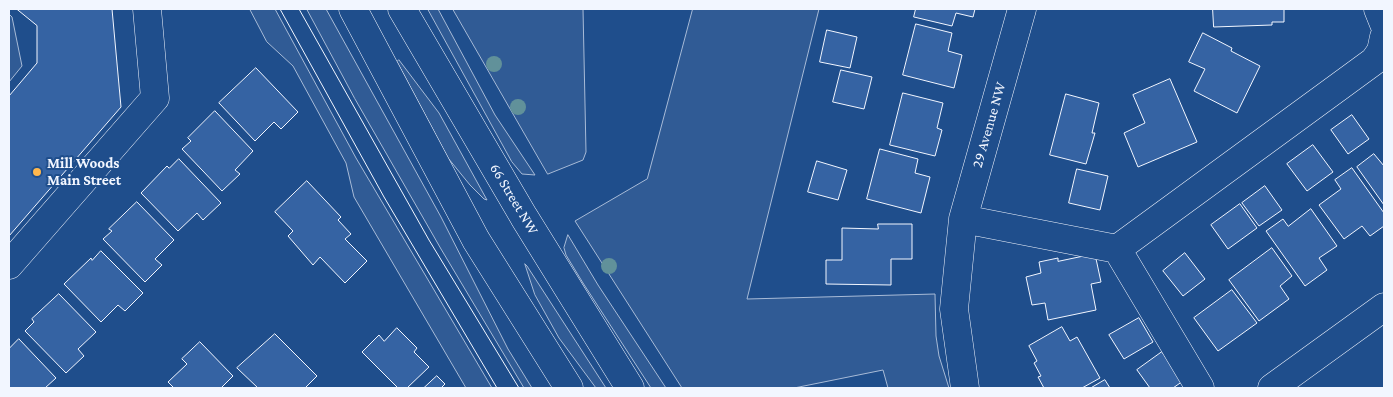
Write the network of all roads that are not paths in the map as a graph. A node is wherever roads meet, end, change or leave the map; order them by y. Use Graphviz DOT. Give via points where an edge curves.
graph roads {
  1 [pos="147,9"];
  2 [pos="353,9"];
  3 [pos="402,9"];
  4 [pos="1022,9"];
  5 [pos="1378,9"];
  6 [pos="1384,24"];
  7 [pos="1381,50"];
  8 [pos="961,231"];
  9 [pos="1117,248"];
  10 [pos="9,265"];
  11 [pos="1384,307"];
  12 [pos="569,388"];
  13 [pos="630,388"];
  14 [pos="965,388"];
  15 [pos="1200,388"];
  16 [pos="1272,388"];
  1 -- 10 [label="main road" via="155,98"];
  2 -- 12 [label="main road" via="476,240"];
  3 -- 13 [label="main road, 66 Street NW" via="524,217"];
  4 -- 8 [label="main road, 29 Avenue NW"];
  5 -- 6 [label="main road"];
  7 -- 9 [label="main road"];
  8 -- 9 [label="main road"];
  8 -- 14 [label="main road, 29 Avenue NW" via="954,309"];
  9 -- 15 [label="main road"];
  11 -- 16 [label="main road"];
}
